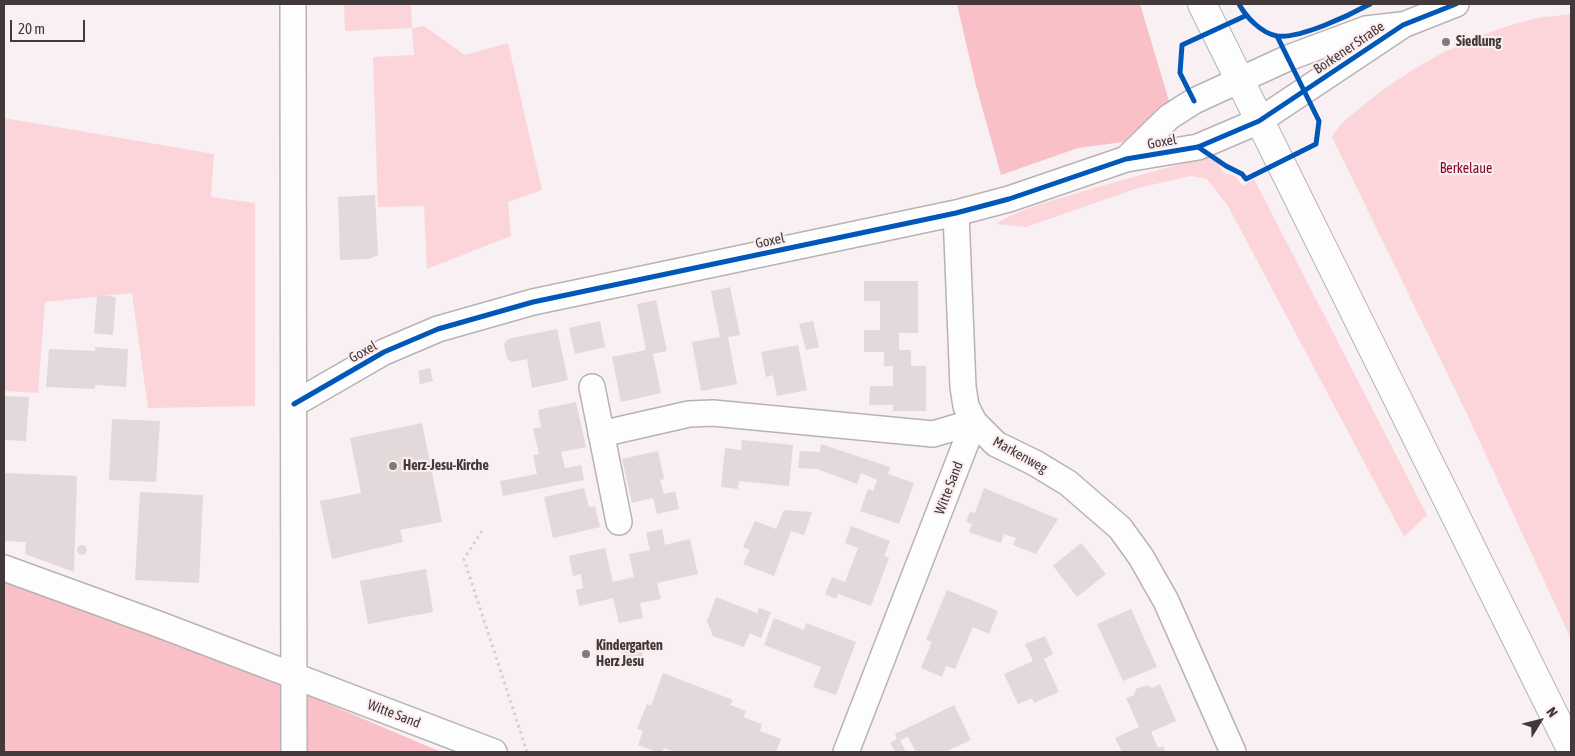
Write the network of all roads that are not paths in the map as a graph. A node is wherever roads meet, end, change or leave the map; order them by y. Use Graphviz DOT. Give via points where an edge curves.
graph roads {
  1 [pos="293,4"];
  2 [pos="1202,4"];
  3 [pos="1456,4"];
  4 [pos="1404,25"];
  5 [pos="1239,80"];
  6 [pos="1259,121"];
  7 [pos="1126,160"];
  8 [pos="956,212"];
  9 [pos="592,387"];
  10 [pos="294,404"];
  11 [pos="974,422"];
  12 [pos="601,434"];
  13 [pos="619,522"];
  14 [pos="4,568"];
  15 [pos="294,676"];
  16 [pos="1571,749"];
  17 [pos="294,752"];
  18 [pos="494,752"];
  19 [pos="846,752"];
  20 [pos="1233,752"];
  1 -- 10 [label="street"];
  2 -- 5 [label="main road"];
  3 -- 4 [label="street, Borkener Straße"];
  4 -- 5 [label="street, Borkener Straße" via="1366,29"];
  4 -- 6 [label="street, Borkener Straße"];
  5 -- 6 [label="main road"];
  5 -- 7 [label="street, Goxel" via="1194,101 1169,118"];
  6 -- 7 [label="street, Goxel" via="1198,147"];
  6 -- 16 [label="main road"];
  7 -- 8 [label="street, Goxel" via="1009,199"];
  8 -- 10 [label="street, Goxel" via="533,302 438,329 384,352"];
  8 -- 11 [label="street" via="963,387 966,406"];
  9 -- 12 [label="street"];
  10 -- 15 [label="street"];
  11 -- 12 [label="street" via="933,434 713,413 689,414"];
  11 -- 19 [label="street, Witte Sand"];
  11 -- 20 [label="street, Markenweg" via="996,444 1068,483 1120,528 1166,601"];
  12 -- 13 [label="street"];
  14 -- 15 [label="street"];
  15 -- 17 [label="street"];
  15 -- 18 [label="street, Witte Sand"];
}
